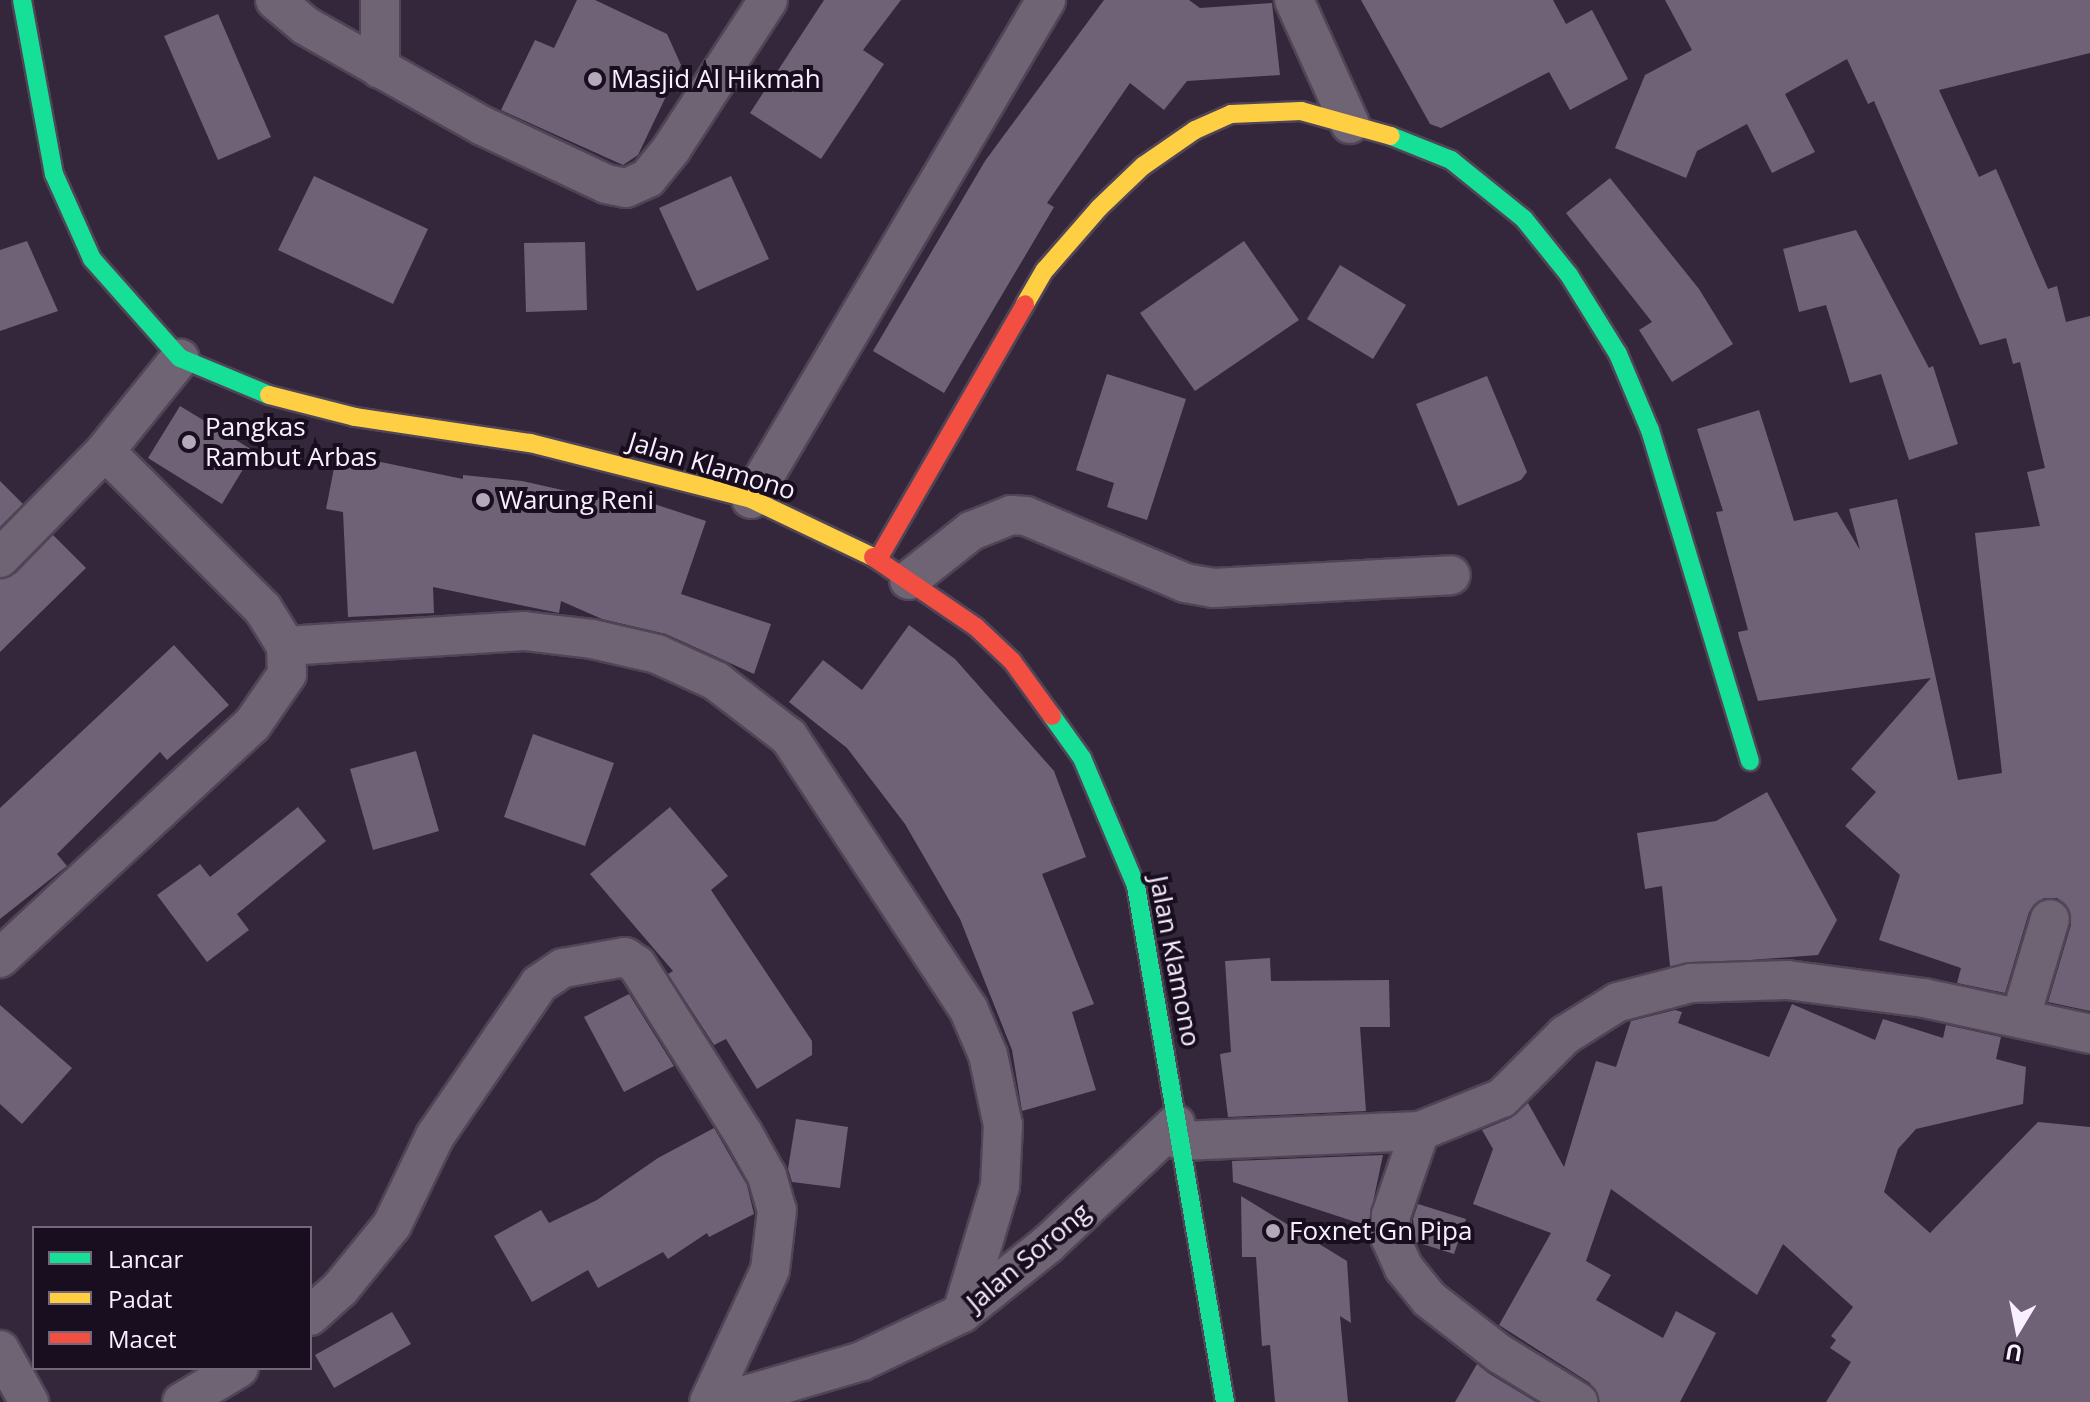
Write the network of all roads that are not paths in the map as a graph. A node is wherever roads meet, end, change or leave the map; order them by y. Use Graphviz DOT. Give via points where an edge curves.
graph roads {
  1 [pos="22,0"];
  2 [pos="275,0"];
  3 [pos="380,0"];
  4 [pos="768,0"];
  5 [pos="1046,0"];
  6 [pos="1294,0"];
  7 [pos="380,69"];
  8 [pos="1350,124"];
  9 [pos="180,358"];
  10 [pos="105,451"];
  11 [pos="751,499"];
  12 [pos="0,558"];
  13 [pos="878,559"];
  14 [pos="1451,575"];
  15 [pos="909,580"];
  16 [pos="286,646"];
  17 [pos="1750,761"];
  18 [pos="2050,919"];
  19 [pos="0,958"];
  20 [pos="2021,1016"];
  21 [pos="2090,1034"];
  22 [pos="1420,1131"];
  23 [pos="1179,1132"];
  24 [pos="962,1313"];
  25 [pos="312,1314"];
  26 [pos="0,1350"];
  27 [pos="236,1370"];
  28 [pos="766,1397"];
  29 [pos="29,1402"];
  30 [pos="182,1402"];
  31 [pos="709,1402"];
  32 [pos="722,1402"];
  33 [pos="1225,1402"];
  34 [pos="1578,1402"];
  1 -- 9 [label="main road, Jalan Klamono" via="54,174 71,214 92,259 151,332"];
  2 -- 7 [label="street" via="306,26"];
  3 -- 7 [label="street"];
  4 -- 7 [label="street" via="672,148 648,178 626,188 606,184 483,126"];
  5 -- 11 [label="street"];
  6 -- 8 [label="street"];
  8 -- 13 [label="main road" via="1301,111 1231,114 1195,130 1143,166 1045,270"];
  8 -- 17 [label="main road" via="1402,139 1482,181 1524,219 1569,275 1618,354 1650,430"];
  9 -- 10 [label="street"];
  9 -- 11 [label="main road, Jalan Klamono" via="255,392 355,417 530,443"];
  10 -- 12 [label="street"];
  10 -- 16 [label="street" via="263,609"];
  11 -- 13 [label="main road, Jalan Klamono"];
  13 -- 15 [label="main road, Jalan Klamono"];
  14 -- 15 [label="street" via="1214,588 1185,583 1026,516 1011,515 971,531"];
  15 -- 23 [label="main road, Jalan Klamono" via="976,627 1012,661 1082,758 1136,886 1167,1040"];
  16 -- 19 [label="street" via="287,674 252,725"];
  16 -- 24 [label="street" via="524,631 592,639 657,654 716,681 789,737 968,1008 988,1055 1003,1125 1000,1186"];
  18 -- 20 [label="street"];
  20 -- 21 [label="street"];
  20 -- 22 [label="street" via="1787,980 1648,991 1565,1035 1502,1098"];
  22 -- 23 [label="street"];
  22 -- 34 [label="street" via="1391,1215 1390,1237 1404,1268 1429,1299 1500,1354"];
  23 -- 24 [label="street, Jalan Sorong"];
  23 -- 33 [label="main road, Jalan Klamono"];
  24 -- 28 [label="street, Jalan Sorong" via="862,1361"];
  25 -- 31 [label="street" via="340,1289 392,1225 435,1136 539,984 563,968 625,957 637,965 743,1133 767,1176 777,1210 770,1270"];
  26 -- 29 [label="street"];
  27 -- 30 [label="street"];
  28 -- 32 [label="street, Jalan Sorong"];
}
